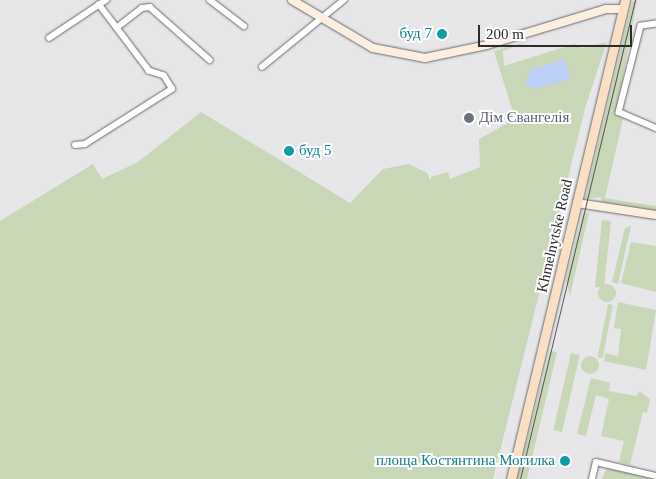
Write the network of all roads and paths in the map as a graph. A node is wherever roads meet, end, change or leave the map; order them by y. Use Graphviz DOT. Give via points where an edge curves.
graph roads {
  1 [pos="106,0"];
  2 [pos="210,0"];
  3 [pos="292,0"];
  4 [pos="344,0"];
  5 [pos="624,4"];
  6 [pos="99,5"];
  7 [pos="320,19"];
  8 [pos="656,24"];
  9 [pos="119,26"];
  10 [pos="244,26"];
  11 [pos="49,38"];
  12 [pos="210,60"];
  13 [pos="262,68"];
  14 [pos="656,128"];
  15 [pos="75,145"];
  16 [pos="577,203"];
  17 [pos="656,215"];
  18 [pos="656,476"];
  19 [pos="511,479"];
  20 [pos="592,479"];
  1 -- 6 [label="street"];
  2 -- 10 [label="street"];
  3 -- 7 [label="main road"];
  4 -- 7 [label="street"];
  5 -- 7 [label="main road" via="434,58 380,50"];
  5 -- 16 [label="main road, Khmelnytske Road"];
  6 -- 9 [label="street"];
  6 -- 11 [label="street"];
  7 -- 13 [label="street"];
  8 -- 14 [label="street" via="641,26 619,112"];
  9 -- 12 [label="street" via="142,8 150,7"];
  9 -- 15 [label="street" via="144,65 164,76 172,91 86,144"];
  16 -- 17 [label="main road"];
  16 -- 19 [label="main road, Khmelnytske Road"];
  18 -- 20 [label="street" via="596,462"];
}
